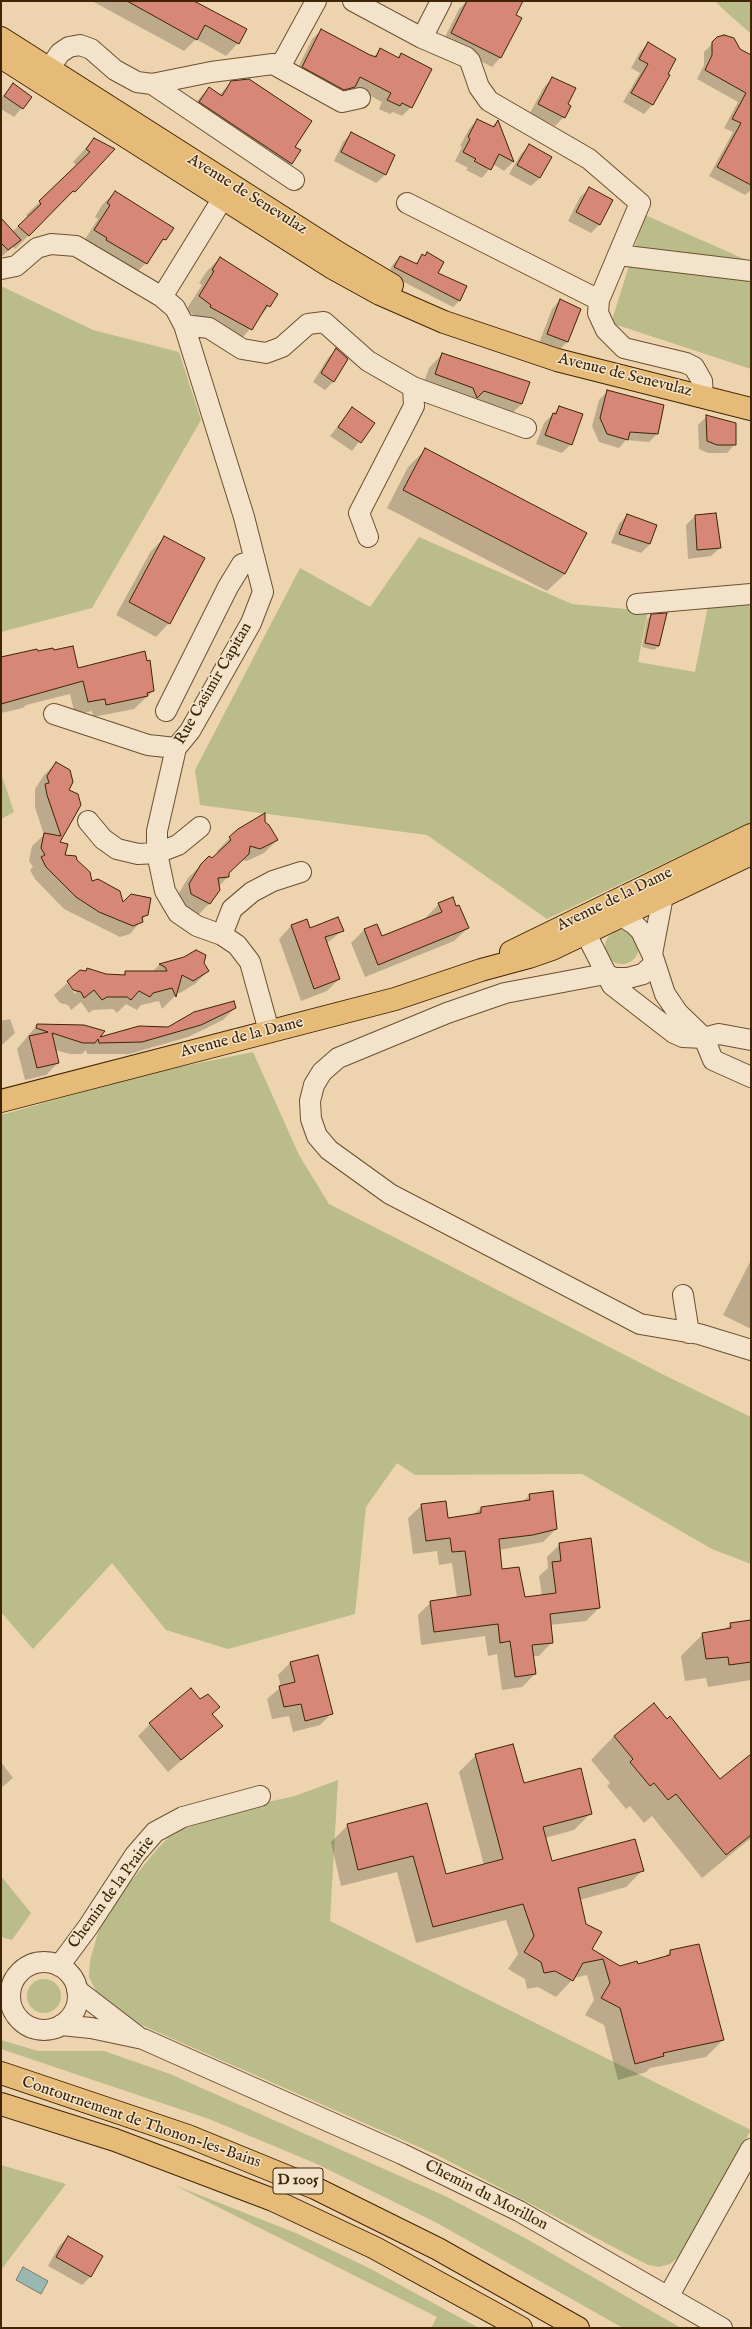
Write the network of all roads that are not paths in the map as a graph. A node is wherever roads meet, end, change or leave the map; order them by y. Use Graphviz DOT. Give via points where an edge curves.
graph roads {
  1 [pos="316,1"];
  2 [pos="354,1"];
  3 [pos="441,1"];
  4 [pos="1,38"];
  5 [pos="422,38"];
  6 [pos="1,57"];
  7 [pos="280,67"];
  8 [pos="44,75"];
  9 [pos="152,84"];
  10 [pos="360,98"];
  11 [pos="294,180"];
  12 [pos="227,192"];
  13 [pos="408,203"];
  14 [pos="618,256"];
  15 [pos="1,269"];
  16 [pos="751,271"];
  17 [pos="162,297"];
  18 [pos="599,300"];
  19 [pos="184,326"];
  20 [pos="413,387"];
  21 [pos="703,396"];
  22 [pos="751,409"];
  23 [pos="526,428"];
  24 [pos="368,537"];
  25 [pos="255,560"];
  26 [pos="751,594"];
  27 [pos="637,604"];
  28 [pos="190,661"];
  29 [pos="220,677"];
  30 [pos="166,711"];
  31 [pos="54,714"];
  32 [pos="176,748"];
  33 [pos="88,821"];
  34 [pos="200,827"];
  35 [pos="751,835"];
  36 [pos="157,853"];
  37 [pos="751,854"];
  38 [pos="301,872"];
  39 [pos="662,896"];
  40 [pos="613,911"];
  41 [pos="581,926"];
  42 [pos="222,935"];
  43 [pos="653,959"];
  44 [pos="605,974"];
  45 [pos="269,1031"];
  46 [pos="704,1038"];
  47 [pos="751,1040"];
  48 [pos="751,1077"];
  49 [pos="1,1101"];
  50 [pos="683,1295"];
  51 [pos="689,1333"];
  52 [pos="751,1350"];
  53 [pos="260,1796"];
  54 [pos="59,1966"];
  55 [pos="8,1982"];
  56 [pos="77,1990"];
  57 [pos="9,2014"];
  58 [pos="61,2025"];
  59 [pos="143,2040"];
  60 [pos="1,2073"];
  61 [pos="1,2104"];
  62 [pos="751,2149"];
  63 [pos="668,2297"];
  64 [pos="521,2328"];
  65 [pos="578,2328"];
  66 [pos="722,2328"];
  1 -- 7 [label="street"];
  2 -- 5 [label="street"];
  3 -- 5 [label="street"];
  4 -- 8 [label="main road, Avenue de Senevulaz"];
  5 -- 14 [label="street" via="466,57 484,95 501,109 589,159 640,203"];
  6 -- 8 [label="main road, Avenue de Senevulaz"];
  7 -- 9 [label="street" via="273,64 212,72"];
  7 -- 10 [label="street" via="342,102"];
  8 -- 9 [label="street" via="62,51 80,45 94,51 115,70 137,82"];
  8 -- 12 [label="main road, Avenue de Senevulaz"];
  9 -- 11 [label="street"];
  12 -- 17 [label="street"];
  12 -- 21 [label="main road, Avenue de Senevulaz" via="409,295 500,339 557,360"];
  13 -- 18 [label="street"];
  14 -- 16 [label="street"];
  14 -- 18 [label="street"];
  15 -- 17 [label="street, Rue Casimir Capitan" via="16,266 37,248 51,244 76,246"];
  17 -- 19 [label="street, Rue Casimir Capitan" via="175,308"];
  18 -- 21 [label="street" via="601,319 614,340 631,350 691,365 700,376"];
  19 -- 20 [label="street" via="209,328 242,349 266,353 282,347 308,324 324,322 368,361"];
  19 -- 25 [label="street, Rue Casimir Capitan"];
  20 -- 23 [label="street"];
  20 -- 24 [label="street" via="414,406 359,513"];
  21 -- 22 [label="main road, Avenue de Senevulaz"];
  25 -- 28 [label="street" via="242,564"];
  25 -- 29 [label="street, Rue Casimir Capitan" via="263,592 251,623"];
  26 -- 27 [label="street"];
  28 -- 29 [label="street"];
  28 -- 30 [label="street"];
  29 -- 32 [label="street, Rue Casimir Capitan" via="190,731"];
  31 -- 32 [label="street" via="148,745"];
  32 -- 36 [label="street, Rue Casimir Capitan" via="157,831"];
  33 -- 36 [label="street" via="103,839 117,849 138,854"];
  34 -- 36 [label="street" via="178,845"];
  35 -- 40 [label="main road, Avenue de la Dame"];
  36 -- 42 [label="street, Rue Casimir Capitan" via="165,891 178,913 197,926"];
  37 -- 39 [label="main road, Avenue de la Dame"];
  38 -- 42 [label="street" via="273,881 252,892 232,909"];
  39 -- 40 [label="main road, Avenue de la Dame"];
  39 -- 43 [label="street"];
  40 -- 41 [label="main road, Avenue de la Dame"];
  40 -- 43 [label="street" via="641,931"];
  41 -- 44 [label="street"];
  41 -- 45 [label="main road, Avenue de la Dame" via="524,944 481,970 395,999"];
  42 -- 45 [label="street, Rue Casimir Capitan" via="237,945 250,962"];
  43 -- 44 [label="street" via="643,974 628,978 615,978"];
  43 -- 46 [label="street" via="662,987 673,1007"];
  44 -- 46 [label="street" via="616,989 674,1033 683,1037"];
  44 -- 51 [label="street" via="505,993 447,1013 338,1058 322,1072 314,1085 310,1101 311,1119 317,1136 329,1150 390,1194 640,1324"];
  45 -- 49 [label="main road, Avenue de la Dame"];
  46 -- 47 [label="street" via="719,1034"];
  46 -- 48 [label="street" via="713,1060"];
  50 -- 51 [label="street"];
  51 -- 52 [label="street"];
  53 -- 54 [label="street, Chemin de la Prairie" via="183,1817 156,1832 136,1855"];
  54 -- 55 [label="street" via="44,1962 34,1964"];
  54 -- 56 [label="street" via="71,1976"];
  55 -- 57 [label="street"];
  56 -- 58 [label="street" via="74,2010"];
  56 -- 59 [label="street, Chemin du Morillon"];
  57 -- 58 [label="street" via="37,2029 52,2029"];
  58 -- 59 [label="street, Chemin du Morillon" via="90,2028"];
  59 -- 63 [label="street, Chemin du Morillon" via="457,2179 519,2211"];
  60 -- 65 [label="main road, Contournement de Thonon-les-Bains / D 1005" via="188,2136 315,2188 438,2248"];
  61 -- 64 [label="main road, Contournement de Thonon-les-Bains / D 1005" via="115,2140 273,2200 375,2248"];
  62 -- 63 [label="street"];
  63 -- 66 [label="street, Chemin du Morillon"];
}
